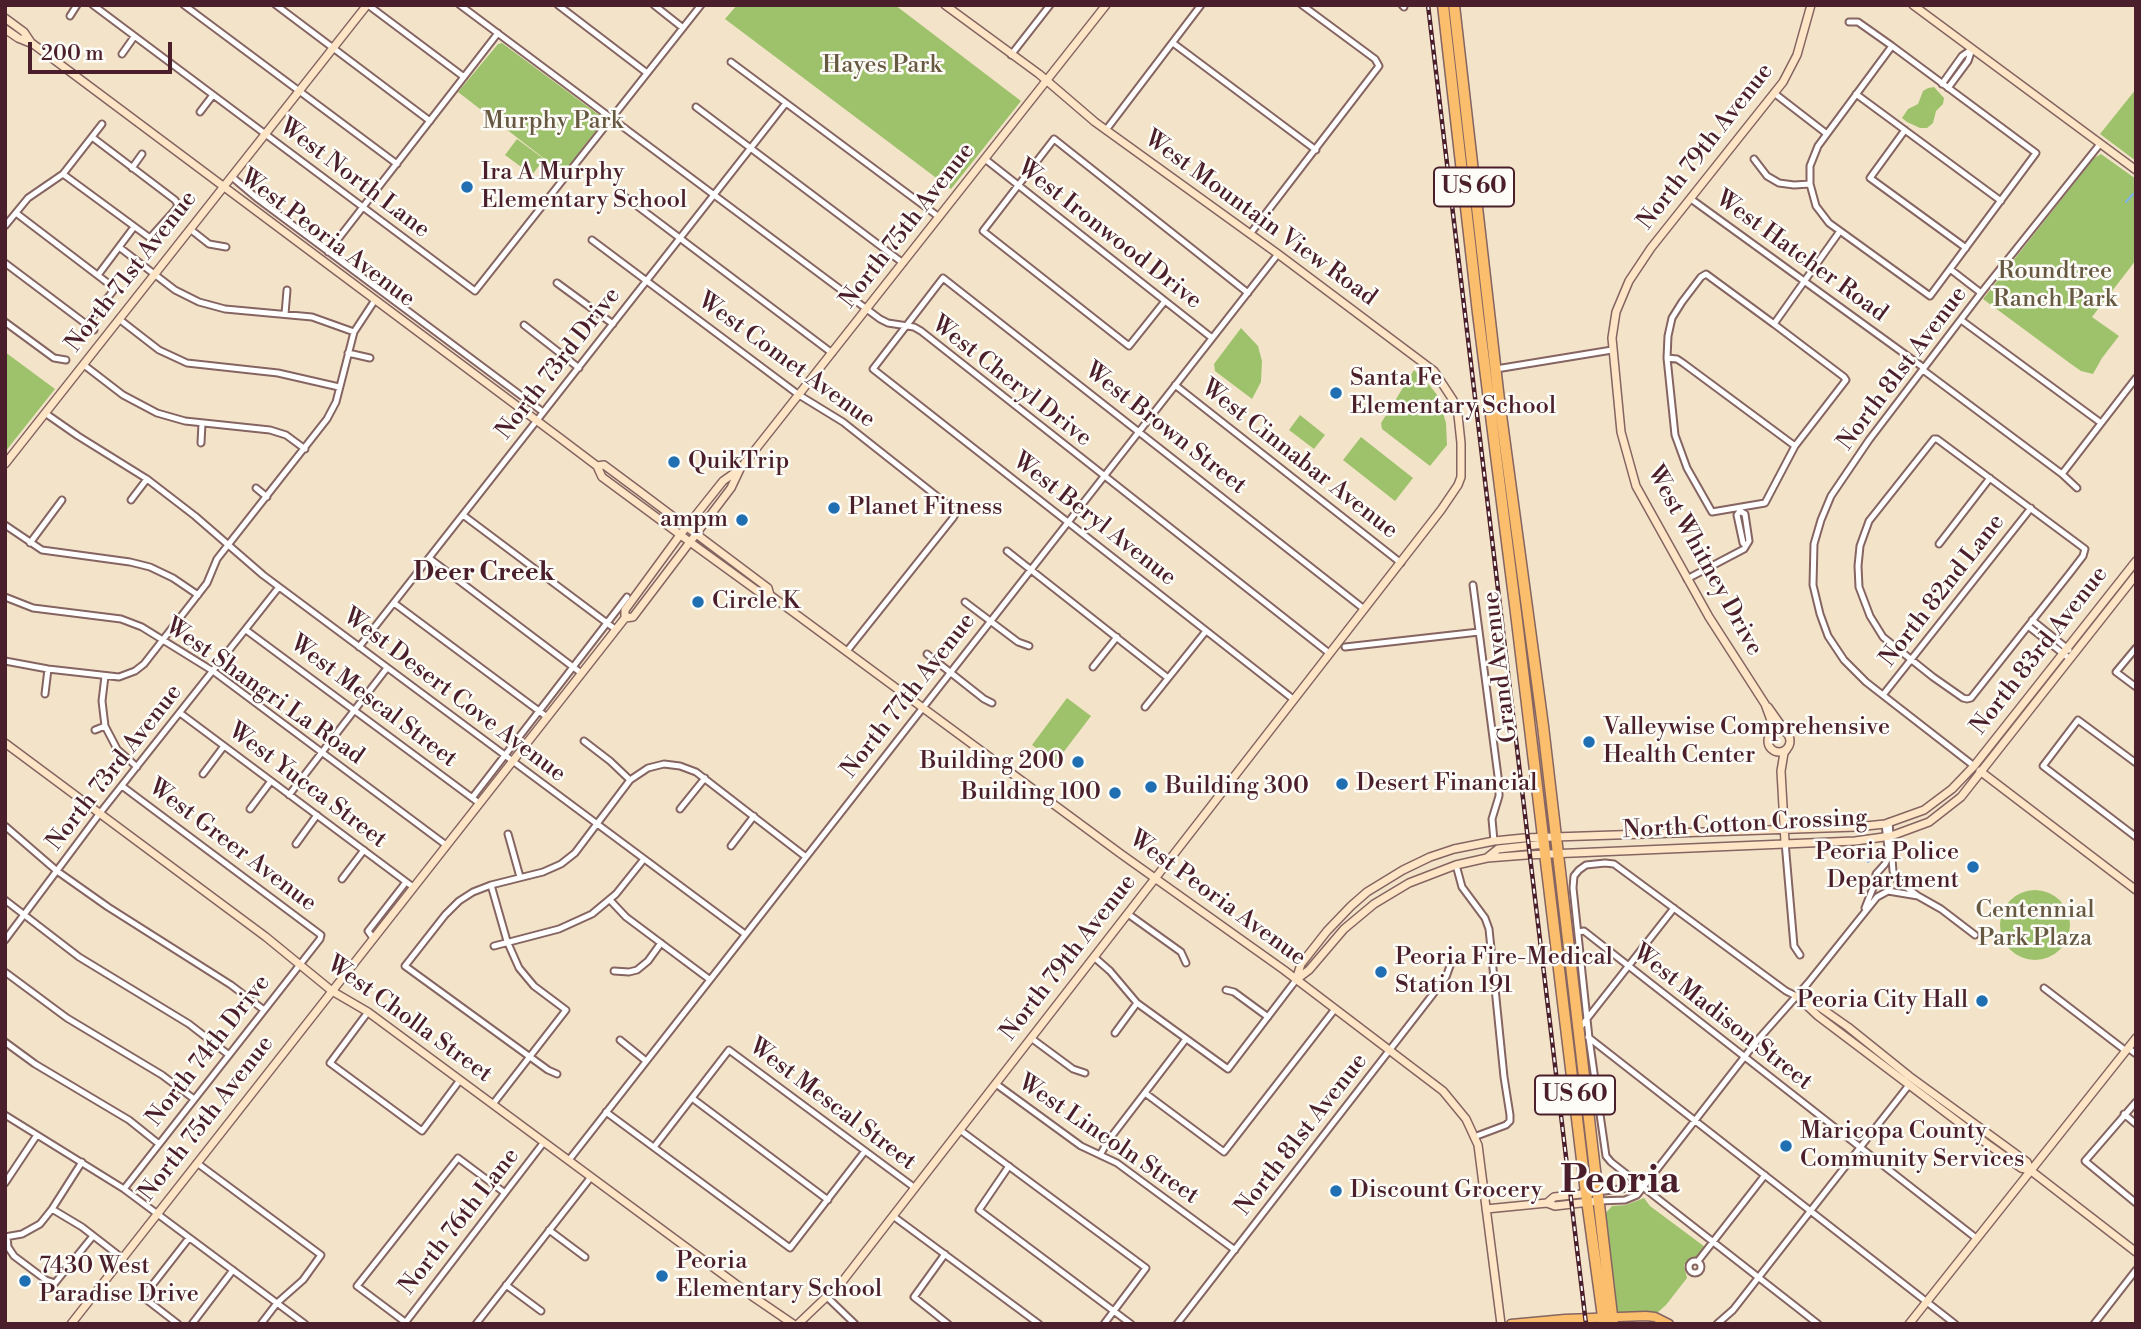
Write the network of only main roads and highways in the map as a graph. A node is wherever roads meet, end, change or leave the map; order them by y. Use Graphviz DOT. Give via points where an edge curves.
graph roads {
  1 [pos="368,5"];
  2 [pos="945,5"];
  3 [pos="1106,5"];
  4 [pos="1443,5"];
  5 [pos="1454,5"];
  6 [pos="1811,5"];
  7 [pos="1913,5"];
  8 [pos="5,18"];
  9 [pos="5,29"];
  10 [pos="33,44"];
  11 [pos="1453,46"];
  12 [pos="1047,80"];
  13 [pos="2136,170"];
  14 [pos="224,187"];
  15 [pos="1618,306"];
  16 [pos="5,464"];
  17 [pos="597,466"];
  18 [pos="740,469"];
  19 [pos="623,479"];
  20 [pos="617,488"];
  21 [pos="1441,510"];
  22 [pos="687,527"];
  23 [pos="696,533"];
  24 [pos="680,536"];
  25 [pos="690,542"];
  26 [pos="2136,561"];
  27 [pos="2136,575"];
  28 [pos="637,594"];
  29 [pos="770,595"];
  30 [pos="634,615"];
  31 [pos="625,618"];
  32 [pos="1765,704"];
  33 [pos="1785,731"];
  34 [pos="1770,734"];
  35 [pos="5,743"];
  36 [pos="1787,749"];
  37 [pos="1773,750"];
  38 [pos="1974,766"];
  39 [pos="1780,771"];
  40 [pos="1982,772"];
  41 [pos="1931,805"];
  42 [pos="1945,811"];
  43 [pos="1785,829"];
  44 [pos="1556,837"];
  45 [pos="1785,842"];
  46 [pos="1544,846"];
  47 [pos="1558,854"];
  48 [pos="1403,870"];
  49 [pos="1156,879"];
  50 [pos="1409,883"];
  51 [pos="2136,890"];
  52 [pos="1296,980"];
  53 [pos="332,991"];
  54 [pos="1848,1027"];
  55 [pos="1572,1030"];
  56 [pos="1843,1035"];
  57 [pos="2136,1038"];
  58 [pos="1866,1047"];
  59 [pos="1954,1113"];
  60 [pos="2030,1170"];
  61 [pos="1592,1197"];
  62 [pos="1486,1209"];
  63 [pos="2136,1252"];
  64 [pos="1608,1321"];
  65 [pos="71,1324"];
  66 [pos="793,1324"];
  67 [pos="798,1324"];
  68 [pos="1501,1324"];
  69 [pos="1511,1324"];
  70 [pos="1669,1324"];
  71 [pos="1909,1324"];
  1 -- 14 [label="main road, North 71st Avenue"];
  2 -- 12 [label="main road, West Mountain View Road"];
  3 -- 12 [label="main road, North 75th Avenue"];
  4 -- 11 [label="highway, Grand Avenue / US 60"];
  5 -- 11 [label="highway, Grand Avenue / US 60"];
  6 -- 15 [label="main road, North 79th Avenue" via="1788,73 1634,271"];
  7 -- 13 [label="main road"];
  8 -- 10 [label="main road, West Peoria Avenue"];
  9 -- 10 [label="main road, West Peoria Avenue"];
  10 -- 14 [label="main road, West Peoria Avenue"];
  11 -- 44 [label="highway, Grand Avenue / US 60"];
  11 -- 46 [label="highway, Grand Avenue / US 60" via="1478,313"];
  12 -- 18 [label="main road, North 75th Avenue"];
  12 -- 21 [label="main road, West Mountain View Road" via="1106,130 1434,371 1458,415 1462,467 1458,485"];
  14 -- 16 [label="main road, North 71st Avenue"];
  14 -- 17 [label="main road, West Peoria Avenue"];
  15 -- 32 [label="main road, West Whitney Drive" via="1612,350 1629,466 1687,579"];
  17 -- 19 [label="main road, West Peoria Avenue" via="604,465"];
  17 -- 20 [label="main road, West Peoria Avenue" via="602,477"];
  18 -- 22 [label="main road, North 75th Avenue" via="723,481"];
  18 -- 23 [label="main road, North 75th Avenue"];
  19 -- 20 [label="main road"];
  19 -- 22 [label="main road, West Peoria Avenue"];
  20 -- 24 [label="main road, West Peoria Avenue"];
  21 -- 49 [label="main road, North 79th Avenue"];
  22 -- 23 [label="main road, West Peoria Avenue"];
  22 -- 24 [label="main road, North 75th Avenue"];
  23 -- 25 [label="main road, North 75th Avenue"];
  23 -- 29 [label="main road, West Peoria Avenue" via="768,587"];
  24 -- 25 [label="main road, West Peoria Avenue"];
  24 -- 28 [label="main road, North 75th Avenue"];
  25 -- 29 [label="main road, West Peoria Avenue" via="763,595"];
  25 -- 30 [label="main road, North 75th Avenue"];
  26 -- 38 [label="main road, North 83rd Avenue"];
  27 -- 40 [label="main road, North 83rd Avenue"];
  28 -- 30 [label="main road" via="640,598"];
  28 -- 31 [label="main road, North 75th Avenue" via="625,610"];
  29 -- 49 [label="main road, West Peoria Avenue"];
  30 -- 31 [label="main road, North 75th Avenue"];
  31 -- 53 [label="main road, North 75th Avenue" via="475,801"];
  32 -- 33 [label="main road, West Whitney Drive"];
  32 -- 34 [label="main road, West Whitney Drive" via="1772,723"];
  33 -- 34 [label="main road"];
  33 -- 36 [label="main road, West Whitney Drive" via="1790,739"];
  34 -- 37 [label="main road, West Whitney Drive" via="1768,743"];
  35 -- 53 [label="main road, West Cholla Street"];
  36 -- 37 [label="main road"];
  36 -- 39 [label="main road, West Whitney Drive"];
  37 -- 39 [label="main road, West Whitney Drive"];
  38 -- 40 [label="main road"];
  38 -- 41 [label="main road, North Cotton Crossing"];
  39 -- 43 [label="main road, West Whitney Drive"];
  40 -- 42 [label="main road, North Cotton Crossing"];
  40 -- 51 [label="main road"];
  41 -- 42 [label="main road"];
  41 -- 43 [label="main road, North Cotton Crossing" via="1887,823"];
  42 -- 45 [label="main road, North Cotton Crossing" via="1889,836"];
  43 -- 44 [label="main road, North Cotton Crossing"];
  43 -- 45 [label="main road, West Whitney Drive"];
  44 -- 46 [label="main road, North Cotton Crossing"];
  44 -- 47 [label="highway, Grand Avenue / US 60"];
  45 -- 47 [label="main road, North Cotton Crossing"];
  46 -- 47 [label="main road, North Cotton Crossing"];
  46 -- 48 [label="main road, North Cotton Crossing" via="1494,841 1445,851"];
  46 -- 50 [label="main road, North Cotton Crossing" via="1457,865"];
  46 -- 55 [label="highway, Grand Avenue / US 60"];
  47 -- 55 [label="highway, Grand Avenue / US 60"];
  48 -- 50 [label="main road"];
  48 -- 52 [label="main road, North Cotton Crossing" via="1343,913 1301,964"];
  49 -- 52 [label="main road, West Peoria Avenue"];
  49 -- 67 [label="main road, North 79th Avenue" via="846,1276"];
  50 -- 52 [label="main road, North Cotton Crossing" via="1366,910"];
  52 -- 62 [label="main road, West Peoria Avenue" via="1448,1096 1478,1145"];
  53 -- 65 [label="main road, North 75th Avenue"];
  53 -- 66 [label="main road, West Cholla Street" via="368,1012"];
  54 -- 56 [label="main road"];
  54 -- 56 [label="main road" via="1796,996"];
  54 -- 58 [label="main road"];
  55 -- 61 [label="highway, Grand Avenue / US 60"];
  56 -- 58 [label="main road"];
  57 -- 60 [label="main road"];
  58 -- 59 [label="main road"];
  58 -- 59 [label="main road" via="1909,1085"];
  59 -- 60 [label="main road" via="2021,1168"];
  60 -- 63 [label="main road"];
  60 -- 71 [label="main road"];
  61 -- 62 [label="main road" via="1554,1197 1547,1203"];
  61 -- 64 [label="highway, Grand Avenue / US 60"];
  62 -- 68 [label="main road, West Peoria Avenue"];
  64 -- 69 [label="main road"];
  64 -- 70 [label="main road" via="1650,1316"];
}
